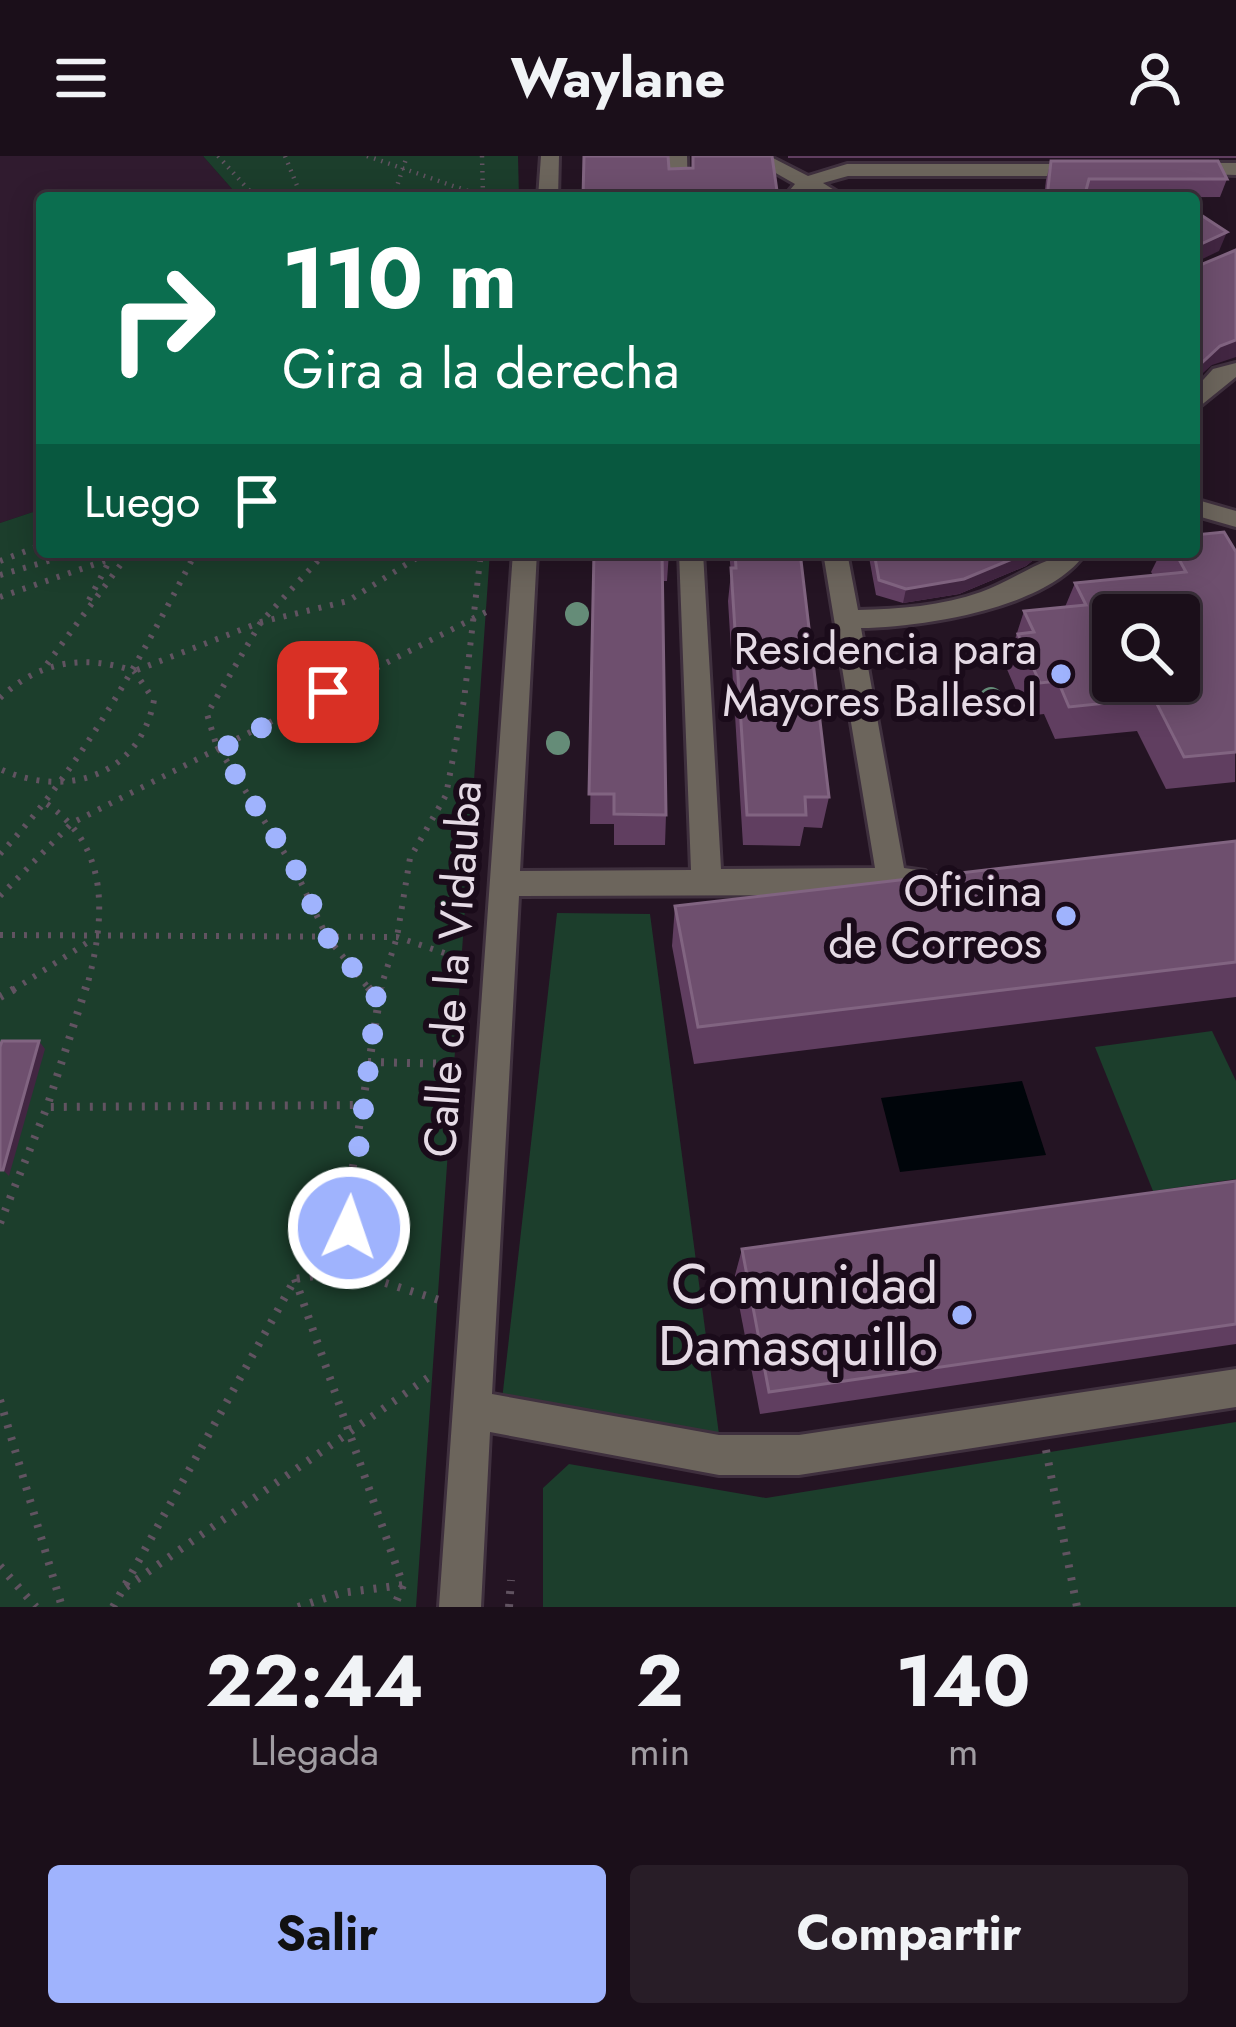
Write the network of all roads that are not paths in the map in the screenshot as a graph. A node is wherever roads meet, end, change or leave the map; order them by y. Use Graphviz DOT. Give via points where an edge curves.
graph roads {
  1 [pos="550,156"];
  2 [pos="678,156"];
  3 [pos="755,156"];
  4 [pos="867,163"];
  5 [pos="970,163"];
  6 [pos="1165,169"];
  7 [pos="1236,169"];
  8 [pos="1024,170"];
  9 [pos="1118,170"];
  10 [pos="799,190"];
  11 [pos="548,192"];
  12 [pos="678,192"];
  13 [pos="1026,192"];
  14 [pos="1236,370"];
  15 [pos="1200,397"];
  16 [pos="1200,509"];
  17 [pos="1236,519"];
  18 [pos="525,558"];
  19 [pos="692,558"];
  20 [pos="836,558"];
  21 [pos="1069,558"];
  22 [pos="843,620"];
  23 [pos="946,877"];
  24 [pos="892,883"];
  25 [pos="507,884"];
  26 [pos="706,884"];
  27 [pos="1236,1388"];
  28 [pos="474,1409"];
  29 [pos="460,1607"];
  1 -- 11 [label="street"];
  2 -- 12 [label="street"];
  3 -- 10 [label="street"];
  4 -- 5 [label="street"];
  4 -- 10 [label="street"];
  5 -- 8 [label="street"];
  6 -- 7 [label="street"];
  8 -- 9 [label="street"];
  8 -- 13 [label="street"];
  14 -- 15 [label="street"];
  16 -- 17 [label="street"];
  18 -- 25 [label="street, Calle de la Vidauba"];
  19 -- 26 [label="street"];
  20 -- 22 [label="street"];
  21 -- 22 [label="street" via="990,602 916,618"];
  22 -- 24 [label="street"];
  23 -- 24 [label="street"];
  24 -- 26 [label="street"];
  25 -- 26 [label="street"];
  25 -- 28 [label="street, Calle de la Vidauba"];
  27 -- 28 [label="street" via="800,1455 718,1455"];
  28 -- 29 [label="street, Calle de la Vidauba"];
}
